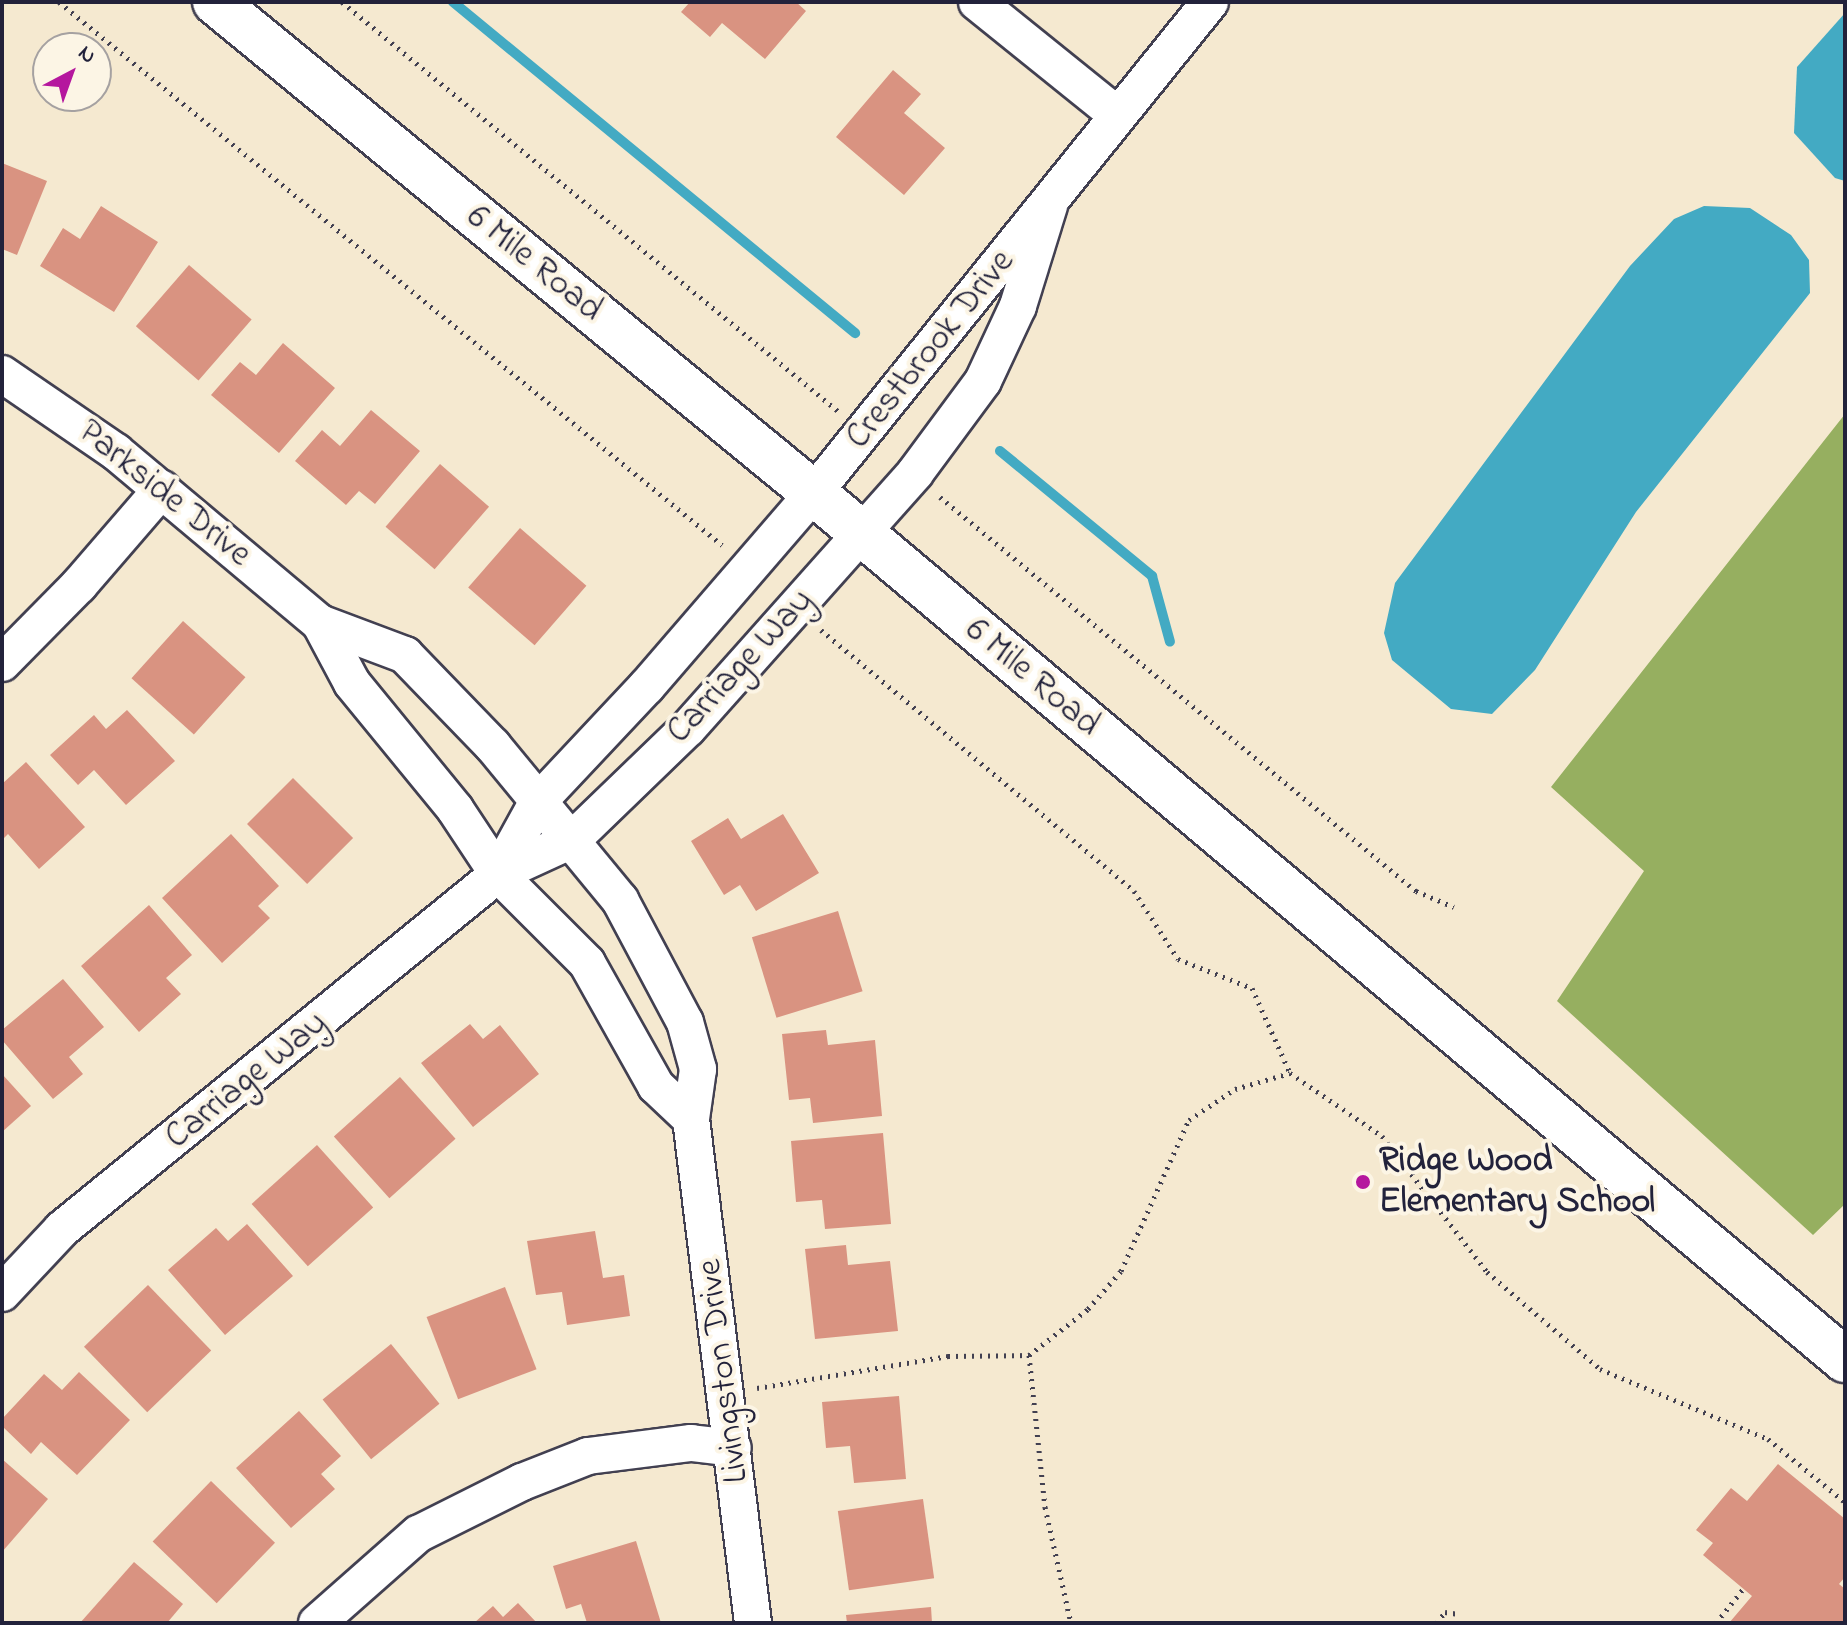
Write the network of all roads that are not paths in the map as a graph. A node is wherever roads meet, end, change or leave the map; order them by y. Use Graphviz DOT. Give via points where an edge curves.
graph roads {
  1 [pos="215,2"];
  2 [pos="977,2"];
  3 [pos="1210,2"];
  4 [pos="1117,115"];
  5 [pos="1049,206"];
  6 [pos="2,374"];
  7 [pos="162,489"];
  8 [pos="813,494"];
  9 [pos="860,533"];
  10 [pos="320,623"];
  11 [pos="2,663"];
  12 [pos="537,803"];
  13 [pos="572,840"];
  14 [pos="498,874"];
  15 [pos="691,1119"];
  16 [pos="2,1293"];
  17 [pos="1845,1360"];
  18 [pos="733,1448"];
  19 [pos="317,1623"];
  20 [pos="753,1623"];
  1 -- 8 [label="street, 6 Mile Road"];
  2 -- 4 [label="street"];
  3 -- 4 [label="street, Crestbrook Drive"];
  4 -- 5 [label="street, Crestbrook Drive"];
  5 -- 8 [label="street, Crestbrook Drive"];
  5 -- 9 [label="street, Crestbrook Drive" via="1018,306 983,381 915,473"];
  6 -- 7 [label="street, Parkside Drive"];
  7 -- 10 [label="street, Parkside Drive"];
  7 -- 11 [label="street"];
  8 -- 9 [label="street, 6 Mile Road"];
  8 -- 12 [label="street, Carriage Way"];
  9 -- 13 [label="street, Carriage Way" via="688,728"];
  9 -- 17 [label="street, 6 Mile Road"];
  10 -- 12 [label="street, Parkside Drive" via="405,655 493,746"];
  10 -- 14 [label="street, Parkside Drive" via="352,683 455,809"];
  12 -- 13 [label="street, Parkside Drive"];
  12 -- 14 [label="street, Carriage Way"];
  13 -- 14 [label="street, Carriage Way"];
  13 -- 15 [label="street, Livingston Drive" via="620,900 685,1022 698,1069"];
  14 -- 15 [label="street" via="587,963 656,1086"];
  14 -- 16 [label="street, Carriage Way" via="62,1229"];
  15 -- 18 [label="street, Livingston Drive"];
  18 -- 19 [label="street" via="691,1443 588,1456 522,1482 418,1534"];
  18 -- 20 [label="street, Livingston Drive"];
}
